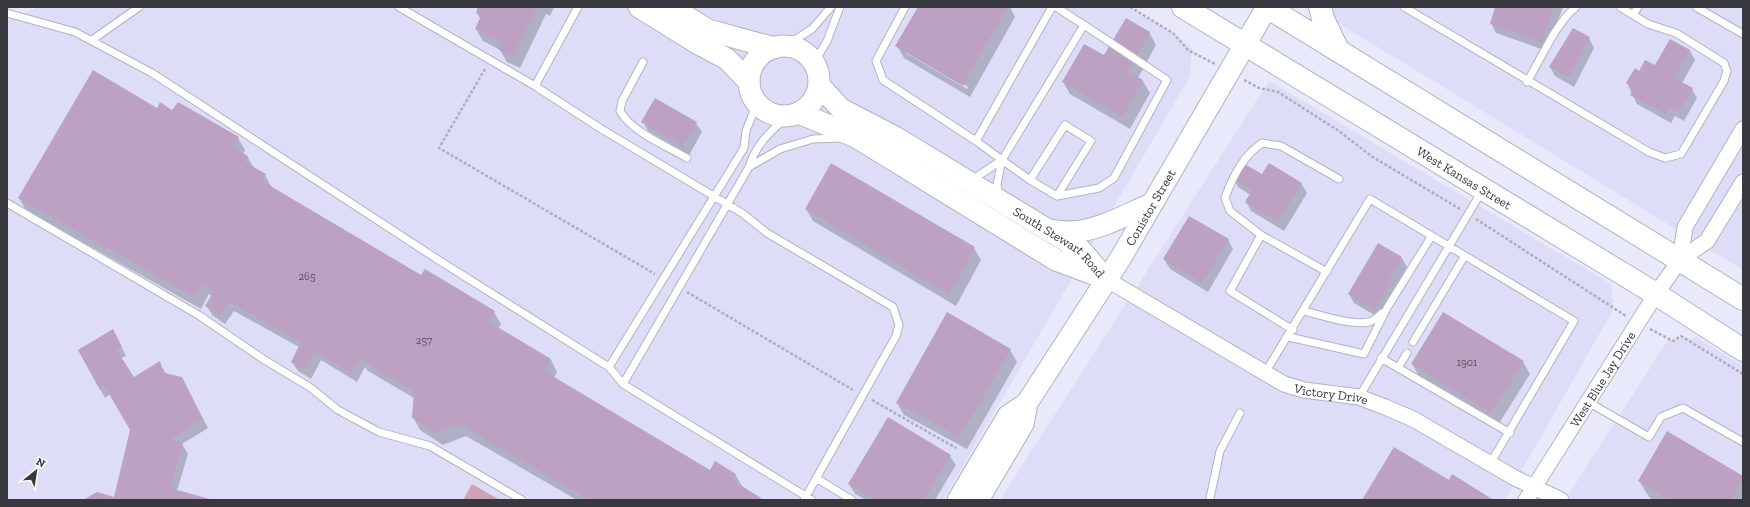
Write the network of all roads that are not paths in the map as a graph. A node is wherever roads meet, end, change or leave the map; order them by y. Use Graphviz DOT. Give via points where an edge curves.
graph roads {
  1 [pos="139,7"];
  2 [pos="399,7"];
  3 [pos="578,7"];
  4 [pos="639,7"];
  5 [pos="671,7"];
  6 [pos="831,7"];
  7 [pos="840,7"];
  8 [pos="905,7"];
  9 [pos="1052,7"];
  10 [pos="1056,7"];
  11 [pos="1183,7"];
  12 [pos="1267,7"];
  13 [pos="1320,7"];
  14 [pos="1404,7"];
  15 [pos="1576,7"];
  16 [pos="1620,7"];
  17 [pos="1638,7"];
  18 [pos="1696,7"];
  19 [pos="7,13"];
  20 [pos="1633,15"];
  21 [pos="1084,25"];
  22 [pos="1743,34"];
  23 [pos="92,40"];
  24 [pos="1246,44"];
  25 [pos="780,47"];
  26 [pos="1338,50"];
  27 [pos="643,62"];
  28 [pos="814,62"];
  29 [pos="749,82"];
  30 [pos="1527,82"];
  31 [pos="819,85"];
  32 [pos="535,86"];
  33 [pos="757,103"];
  34 [pos="794,114"];
  35 [pos="1743,129"];
  36 [pos="856,137"];
  37 [pos="976,140"];
  38 [pos="687,158"];
  39 [pos="1002,160"];
  40 [pos="749,167"];
  41 [pos="1030,180"];
  42 [pos="1339,180"];
  43 [pos="969,182"];
  44 [pos="1743,182"];
  45 [pos="1483,189"];
  46 [pos="1057,196"];
  47 [pos="714,197"];
  48 [pos="1000,201"];
  49 [pos="7,203"];
  50 [pos="1151,204"];
  51 [pos="727,205"];
  52 [pos="1048,230"];
  53 [pos="1261,235"];
  54 [pos="1431,237"];
  55 [pos="1448,247"];
  56 [pos="1464,256"];
  57 [pos="1680,260"];
  58 [pos="1327,272"];
  59 [pos="1106,279"];
  60 [pos="1656,294"];
  61 [pos="1743,299"];
  62 [pos="1387,308"];
  63 [pos="1304,311"];
  64 [pos="1293,330"];
  65 [pos="1289,337"];
  66 [pos="1413,342"];
  67 [pos="1743,350"];
  68 [pos="1407,353"];
  69 [pos="1381,358"];
  70 [pos="609,367"];
  71 [pos="1398,368"];
  72 [pos="1265,374"];
  73 [pos="624,384"];
  74 [pos="1359,397"];
  75 [pos="1588,402"];
  76 [pos="1028,403"];
  77 [pos="1240,413"];
  78 [pos="1510,433"];
  79 [pos="1743,442"];
  80 [pos="1490,464"];
  81 [pos="816,478"];
  82 [pos="1530,494"];
  83 [pos="1210,498"];
  84 [pos="807,499"];
  85 [pos="522,500"];
  86 [pos="852,500"];
  87 [pos="958,500"];
  88 [pos="978,500"];
  89 [pos="1560,500"];
  1 -- 23 [label="lane"];
  2 -- 32 [label="lane"];
  3 -- 32 [label="lane"];
  4 -- 29 [label="street" via="727,59"];
  5 -- 25 [label="street" via="708,30"];
  6 -- 25 [label="lane" via="812,29"];
  7 -- 28 [label="lane" via="827,41"];
  8 -- 37 [label="lane" via="876,61 883,80"];
  9 -- 37 [label="lane"];
  10 -- 21 [label="lane"];
  11 -- 24 [label="highway, West Kansas Street"];
  12 -- 24 [label="street, Conistor Street"];
  12 -- 26 [label="highway"];
  13 -- 26 [label="highway"];
  14 -- 30 [label="lane"];
  15 -- 30 [label="lane" via="1569,13"];
  16 -- 20 [label="lane"];
  17 -- 20 [label="lane"];
  18 -- 22 [label="lane"];
  19 -- 23 [label="lane" via="61,27"];
  20 -- 30 [label="lane" via="1648,24 1676,33 1724,62 1727,71 1724,81 1681,154 1665,158 1648,152"];
  21 -- 39 [label="lane"];
  21 -- 46 [label="lane" via="1167,80 1114,178 1099,188"];
  23 -- 70 [label="lane" via="152,73 440,261"];
  24 -- 45 [label="highway, West Kansas Street"];
  24 -- 50 [label="street, Conistor Street"];
  25 -- 28 [label="street" via="796,48"];
  25 -- 29 [label="street" via="764,53 756,61"];
  26 -- 57 [label="highway"];
  27 -- 38 [label="lane" via="622,101 620,111 625,120"];
  28 -- 31 [label="street"];
  29 -- 33 [label="street" via="751,93"];
  31 -- 34 [label="street" via="816,97 809,106"];
  31 -- 43 [label="street, South Stewart Road" via="841,109 895,137"];
  32 -- 47 [label="lane"];
  33 -- 34 [label="street" via="776,115"];
  33 -- 47 [label="lane" via="746,131 744,148"];
  34 -- 36 [label="street, South Stewart Road"];
  34 -- 40 [label="lane" via="769,132 754,152"];
  35 -- 57 [label="street" via="1685,227"];
  36 -- 40 [label="lane" via="813,139 780,149"];
  36 -- 59 [label="street, South Stewart Road" via="1056,260"];
  37 -- 39 [label="lane"];
  39 -- 41 [label="lane"];
  39 -- 43 [label="lane"];
  39 -- 48 [label="lane" via="997,184"];
  40 -- 51 [label="lane"];
  41 -- 46 [label="lane"];
  41 -- 46 [label="lane" via="1065,125 1091,141"];
  42 -- 53 [label="lane" via="1281,146 1262,143 1251,150 1229,186 1225,198 1230,211"];
  43 -- 48 [label="street, South Stewart Road"];
  44 -- 57 [label="street" via="1707,241"];
  45 -- 55 [label="lane"];
  45 -- 60 [label="highway, West Kansas Street"];
  47 -- 51 [label="lane"];
  47 -- 70 [label="lane"];
  48 -- 52 [label="street, South Stewart Road"];
  49 -- 85 [label="lane" via="200,316 263,359 312,388 338,410 379,432 430,446"];
  50 -- 52 [label="street" via="1088,229 1070,232"];
  50 -- 59 [label="street, Conistor Street"];
  51 -- 73 [label="lane"];
  51 -- 81 [label="lane" via="742,213 767,233 893,306 899,325 896,336"];
  52 -- 59 [label="street, South Stewart Road" via="1081,250"];
  53 -- 58 [label="lane"];
  53 -- 64 [label="lane" via="1230,291"];
  54 -- 55 [label="lane"];
  54 -- 58 [label="lane" via="1370,199"];
  54 -- 62 [label="lane"];
  55 -- 56 [label="lane"];
  55 -- 69 [label="lane"];
  56 -- 66 [label="lane"];
  56 -- 78 [label="lane" via="1574,321"];
  57 -- 60 [label="street, West Blue Jay Drive"];
  57 -- 61 [label="highway"];
  58 -- 63 [label="lane"];
  59 -- 72 [label="street, Victory Drive"];
  59 -- 76 [label="street, Conistor Street"];
  60 -- 67 [label="highway, West Kansas Street"];
  60 -- 75 [label="street, West Blue Jay Drive"];
  62 -- 63 [label="lane" via="1369,322 1356,323"];
  62 -- 65 [label="lane" via="1364,354"];
  63 -- 64 [label="lane"];
  64 -- 65 [label="lane"];
  65 -- 72 [label="lane"];
  68 -- 71 [label="lane"];
  69 -- 71 [label="lane"];
  69 -- 74 [label="lane"];
  70 -- 73 [label="lane"];
  71 -- 78 [label="lane"];
  72 -- 74 [label="street, Victory Drive" via="1284,384 1304,390"];
  73 -- 84 [label="lane"];
  74 -- 80 [label="street, Victory Drive" via="1413,419"];
  75 -- 79 [label="lane" via="1650,437 1661,417 1683,408"];
  75 -- 82 [label="street, West Blue Jay Drive"];
  76 -- 87 [label="street, Conistor Street" via="1008,416"];
  76 -- 88 [label="street, Conistor Street" via="1023,424"];
  77 -- 83 [label="lane" via="1220,450"];
  78 -- 80 [label="lane"];
  80 -- 82 [label="street, Victory Drive"];
  81 -- 84 [label="lane"];
  81 -- 86 [label="lane"];
  82 -- 89 [label="street, Victory Drive"];
}
